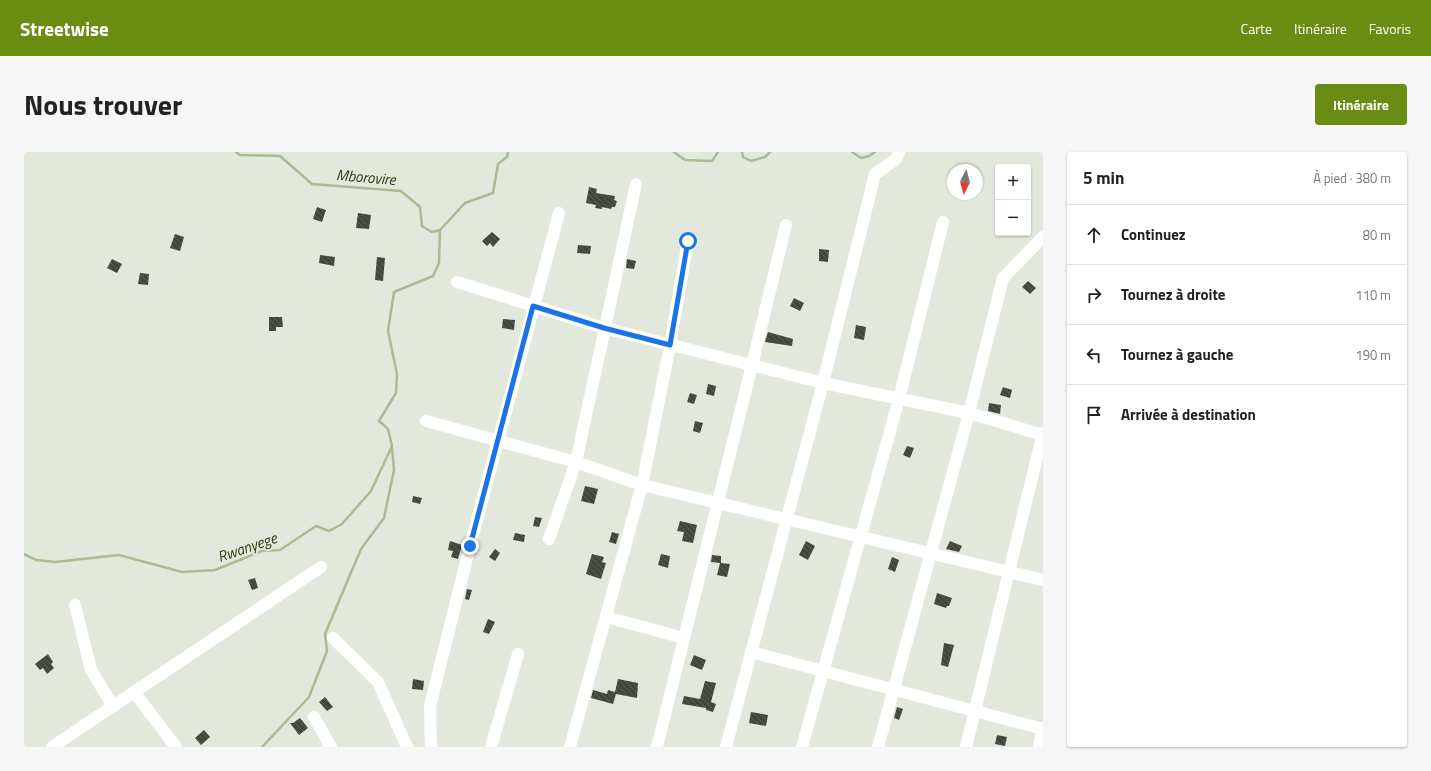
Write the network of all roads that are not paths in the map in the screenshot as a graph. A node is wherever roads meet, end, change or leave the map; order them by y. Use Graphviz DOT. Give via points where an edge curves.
graph roads {
  1 [pos="899,152"];
  2 [pos="636,184"];
  3 [pos="559,213"];
  4 [pos="943,222"];
  5 [pos="786,225"];
  6 [pos="1043,236"];
  7 [pos="688,241"];
  8 [pos="458,282"];
  9 [pos="533,306"];
  10 [pos="604,328"];
  11 [pos="670,345"];
  12 [pos="752,366"];
  13 [pos="823,383"];
  14 [pos="899,399"];
  15 [pos="969,413"];
  16 [pos="426,421"];
  17 [pos="1043,434"];
  18 [pos="498,440"];
  19 [pos="576,462"];
  20 [pos="642,485"];
  21 [pos="718,503"];
  22 [pos="786,518"];
  23 [pos="861,536"];
  24 [pos="549,539"];
  25 [pos="930,554"];
  26 [pos="321,568"];
  27 [pos="1008,572"];
  28 [pos="1043,580"];
  29 [pos="75,605"];
  30 [pos="606,617"];
  31 [pos="333,638"];
  32 [pos="684,638"];
  33 [pos="751,652"];
  34 [pos="518,654"];
  35 [pos="824,671"];
  36 [pos="893,689"];
  37 [pos="134,692"];
  38 [pos="113,706"];
  39 [pos="976,711"];
  40 [pos="314,717"];
  41 [pos="1043,728"];
  42 [pos="55,746"];
  43 [pos="176,747"];
  44 [pos="331,747"];
  45 [pos="407,747"];
  46 [pos="431,747"];
  47 [pos="491,747"];
  48 [pos="570,747"];
  49 [pos="657,747"];
  50 [pos="726,747"];
  51 [pos="802,747"];
  52 [pos="878,747"];
  53 [pos="966,747"];
  54 [pos="1039,747"];
  1 -- 13 [label="street" via="896,159 875,174"];
  2 -- 10 [label="street"];
  3 -- 9 [label="street"];
  4 -- 14 [label="street"];
  5 -- 12 [label="street"];
  6 -- 15 [label="street" via="1003,278"];
  7 -- 11 [label="street"];
  8 -- 9 [label="street"];
  9 -- 10 [label="street"];
  9 -- 18 [label="street"];
  10 -- 11 [label="street"];
  10 -- 19 [label="street"];
  11 -- 12 [label="street"];
  11 -- 20 [label="street"];
  12 -- 13 [label="street"];
  12 -- 21 [label="street"];
  13 -- 14 [label="street"];
  13 -- 22 [label="street"];
  14 -- 15 [label="street"];
  14 -- 23 [label="street"];
  15 -- 17 [label="street"];
  15 -- 25 [label="street"];
  16 -- 18 [label="street"];
  17 -- 27 [label="street"];
  18 -- 19 [label="street"];
  18 -- 46 [label="street" via="430,706"];
  19 -- 20 [label="street"];
  19 -- 24 [label="street"];
  20 -- 21 [label="street"];
  20 -- 30 [label="street"];
  21 -- 22 [label="street"];
  21 -- 32 [label="street"];
  22 -- 23 [label="street"];
  22 -- 33 [label="street"];
  23 -- 25 [label="street"];
  23 -- 35 [label="street"];
  25 -- 27 [label="street"];
  25 -- 36 [label="street"];
  26 -- 37 [label="street"];
  27 -- 28 [label="street"];
  27 -- 39 [label="street"];
  29 -- 38 [label="street" via="91,670"];
  30 -- 32 [label="street"];
  30 -- 48 [label="street"];
  31 -- 45 [label="street" via="378,682"];
  32 -- 49 [label="street"];
  33 -- 35 [label="street"];
  33 -- 50 [label="street"];
  34 -- 47 [label="street"];
  35 -- 36 [label="street"];
  35 -- 51 [label="street"];
  36 -- 39 [label="street"];
  36 -- 52 [label="street"];
  37 -- 38 [label="street"];
  37 -- 43 [label="street"];
  38 -- 42 [label="street"];
  39 -- 41 [label="street"];
  39 -- 53 [label="street"];
  40 -- 44 [label="street"];
  41 -- 54 [label="street"];
}
